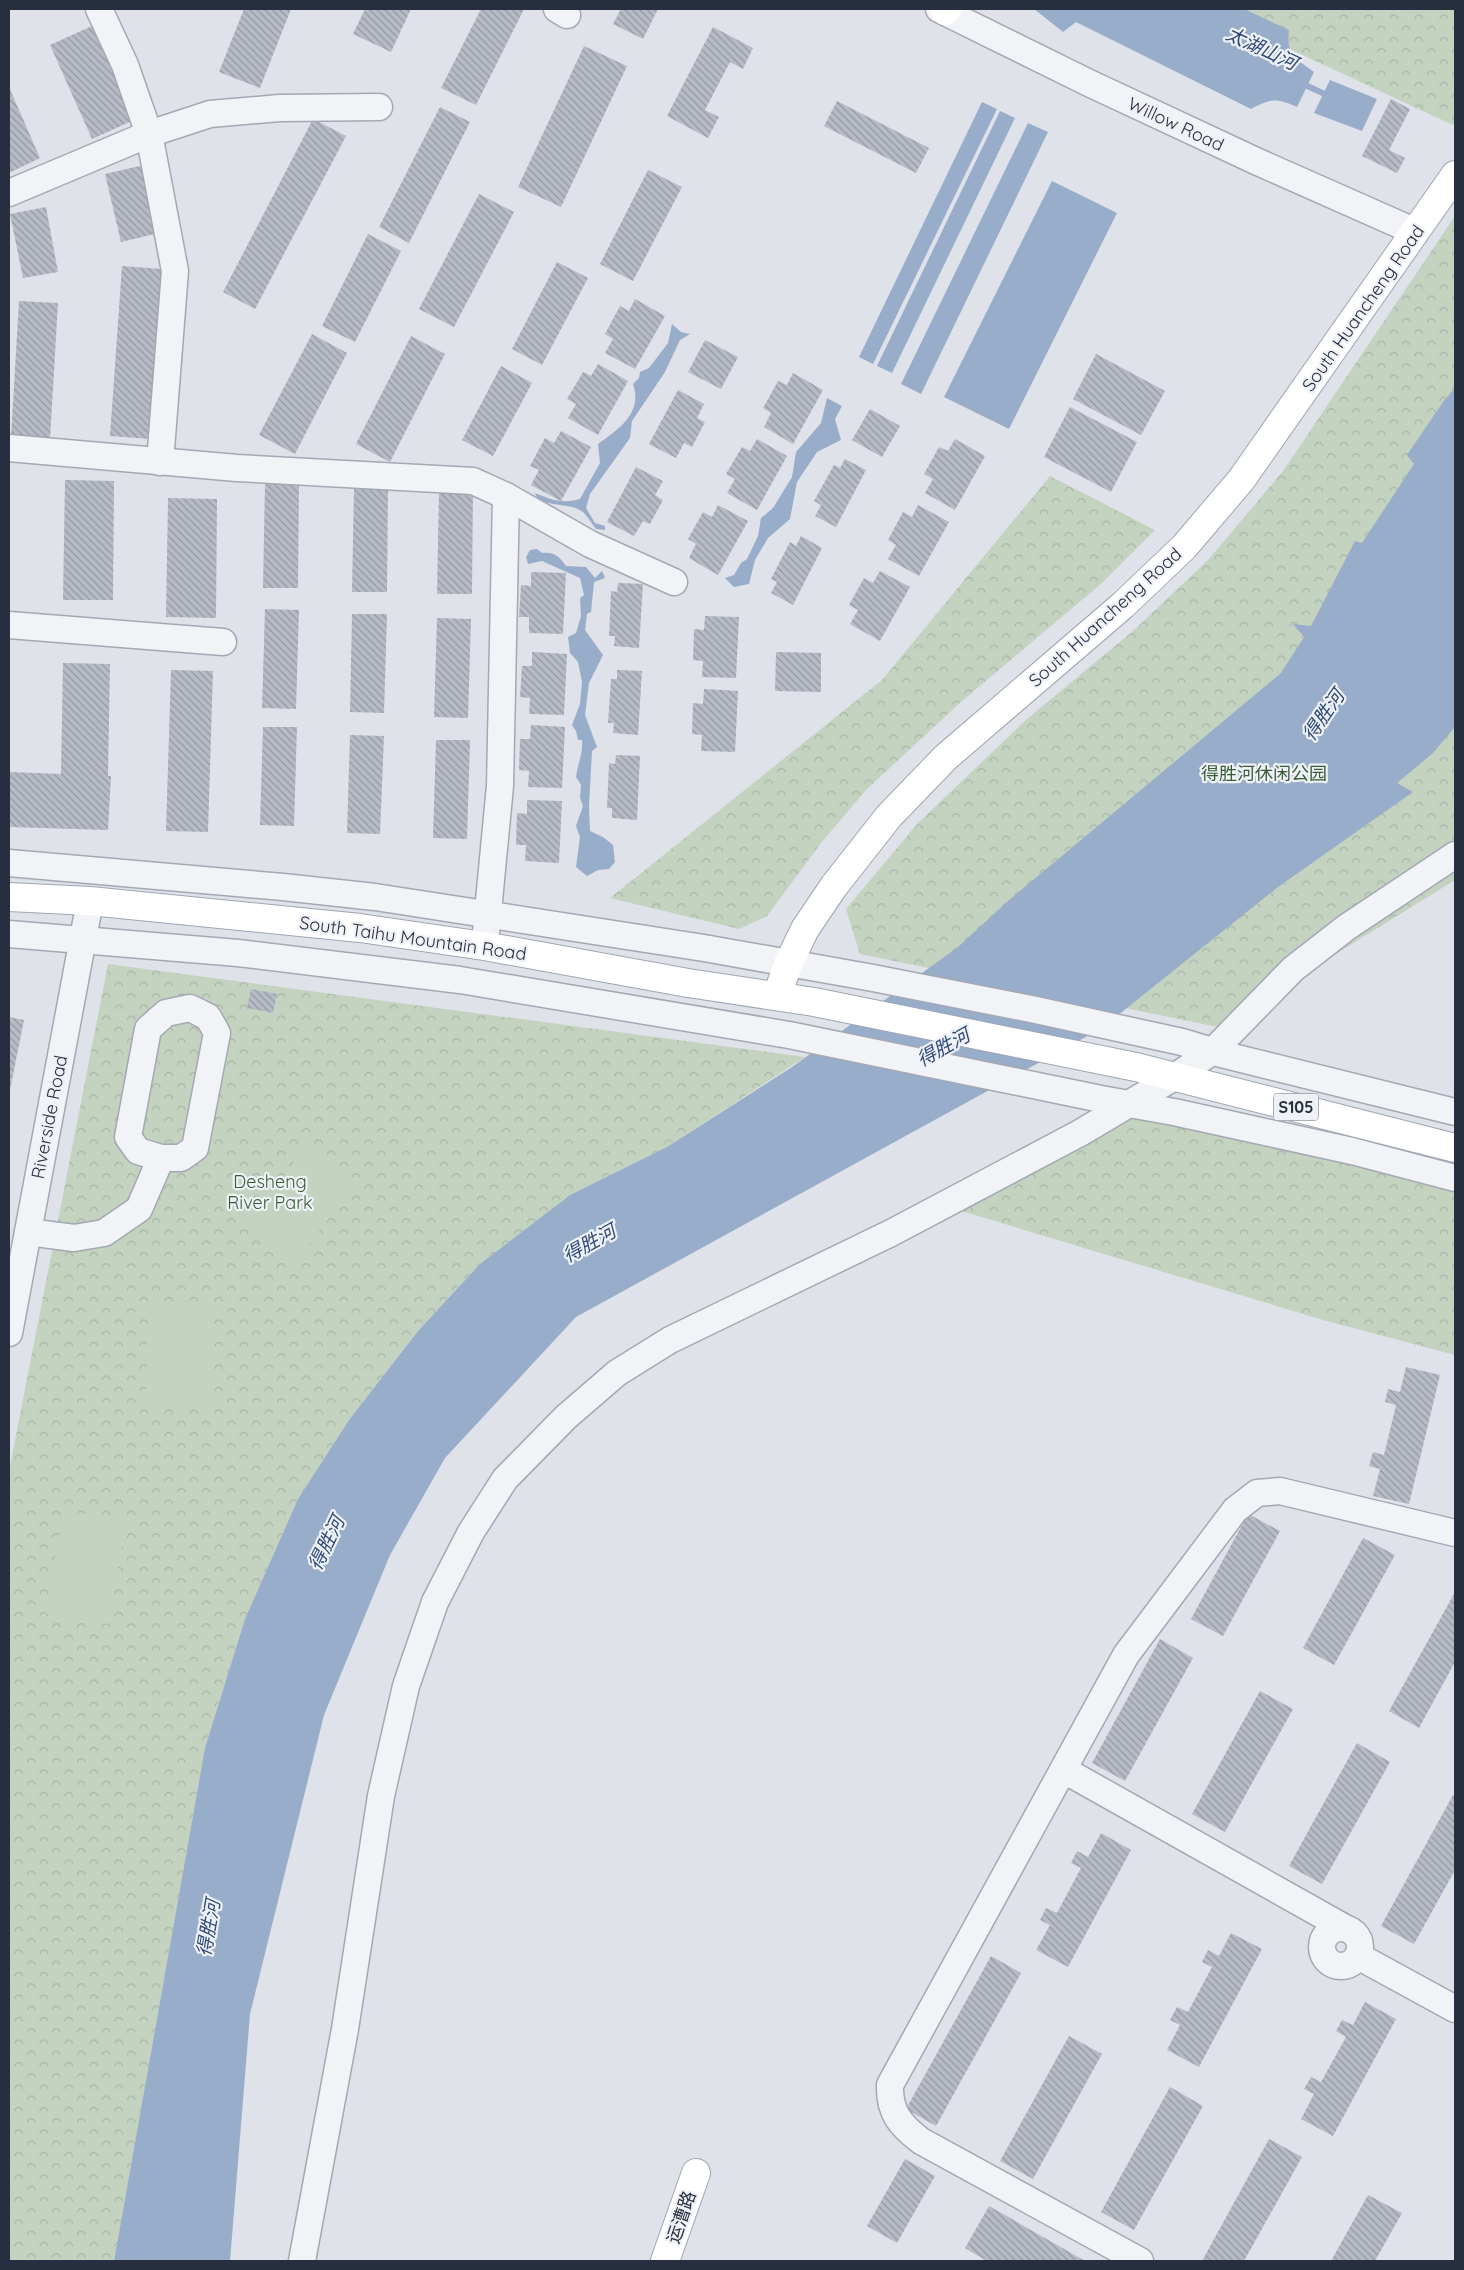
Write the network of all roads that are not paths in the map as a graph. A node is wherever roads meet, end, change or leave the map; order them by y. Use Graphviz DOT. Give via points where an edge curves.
graph roads {
  1 [pos="99,9"];
  2 [pos="944,10"];
  3 [pos="379,107"];
  4 [pos="149,134"];
  5 [pos="1455,175"];
  6 [pos="9,193"];
  7 [pos="1416,232"];
  8 [pos="9,448"];
  9 [pos="160,462"];
  10 [pos="506,496"];
  11 [pos="674,582"];
  12 [pos="9,625"];
  13 [pos="223,642"];
  14 [pos="1455,855"];
  15 [pos="9,863"];
  16 [pos="9,897"];
  17 [pos="90,901"];
  18 [pos="487,914"];
  19 [pos="9,934"];
  20 [pos="82,939"];
  21 [pos="484,946"];
  22 [pos="788,964"];
  23 [pos="777,996"];
  24 [pos="1213,1051"];
  25 [pos="1176,1076"];
  26 [pos="1128,1104"];
  27 [pos="1455,1112"];
  28 [pos="1455,1148"];
  29 [pos="160,1158"];
  30 [pos="1455,1178"];
  31 [pos="28,1232"];
  32 [pos="9,1333"];
  33 [pos="1455,1533"];
  34 [pos="1064,1770"];
  35 [pos="1344,1928"];
  36 [pos="1358,1956"];
  37 [pos="1455,2009"];
  38 [pos="696,2173"];
  39 [pos="302,2261"];
  40 [pos="667,2261"];
  41 [pos="1140,2261"];
  1 -- 4 [label="street" via="125,65"];
  2 -- 7 [label="street, Willow Road" via="1116,96"];
  3 -- 4 [label="street" via="280,108 210,114"];
  4 -- 6 [label="street"];
  4 -- 9 [label="street" via="175,271"];
  5 -- 7 [label="main road, South Huancheng Road"];
  7 -- 22 [label="main road, South Huancheng Road" via="1241,480 1184,547 1123,605 946,756 889,816 805,928"];
  8 -- 9 [label="street"];
  9 -- 10 [label="street" via="473,481"];
  10 -- 11 [label="street" via="590,544"];
  10 -- 18 [label="street" via="500,786"];
  12 -- 13 [label="street"];
  14 -- 24 [label="street" via="1347,927 1293,969"];
  15 -- 18 [label="street" via="283,887"];
  16 -- 17 [label="main road, South Taihu Mountain Road"];
  17 -- 20 [label="street, Riverside Road"];
  17 -- 21 [label="main road, South Taihu Mountain Road" via="360,928"];
  18 -- 21 [label="street"];
  18 -- 22 [label="street"];
  19 -- 20 [label="street"];
  20 -- 26 [label="street" via="238,953 460,980 789,1035"];
  20 -- 31 [label="street, Riverside Road"];
  21 -- 23 [label="main road, South Taihu Mountain Road"];
  22 -- 23 [label="main road, South Huancheng Road"];
  22 -- 24 [label="street" via="1036,1010"];
  23 -- 25 [label="main road, South Taihu Mountain Road / S105"];
  24 -- 25 [label="street"];
  24 -- 27 [label="street"];
  25 -- 26 [label="street"];
  25 -- 28 [label="main road, S105"];
  26 -- 30 [label="street" via="1352,1150"];
  26 -- 39 [label="street" via="891,1234 670,1340 617,1373 566,1417 506,1479 471,1532 435,1602 406,1686 381,1796 345,2029"];
  29 -- 29 [label="street" via="181,1158 195,1148 217,1033 208,1017 190,1008 166,1012 148,1029 128,1137 138,1151"];
  29 -- 31 [label="street" via="139,1209 104,1233 74,1238"];
  31 -- 32 [label="street, Riverside Road"];
  33 -- 34 [label="street" via="1280,1491 1257,1493 1235,1510 1126,1655"];
  34 -- 35 [label="street"];
  34 -- 41 [label="street" via="890,2085 889,2099 901,2123 921,2141"];
  35 -- 36 [label="street" via="1358,1938"];
  35 -- 36 [label="street" via="1332,1929 1324,1938 1324,1955 1338,1966 1349,1964"];
  36 -- 37 [label="street"];
  38 -- 40 [label="main road, 运漕路"];
}
